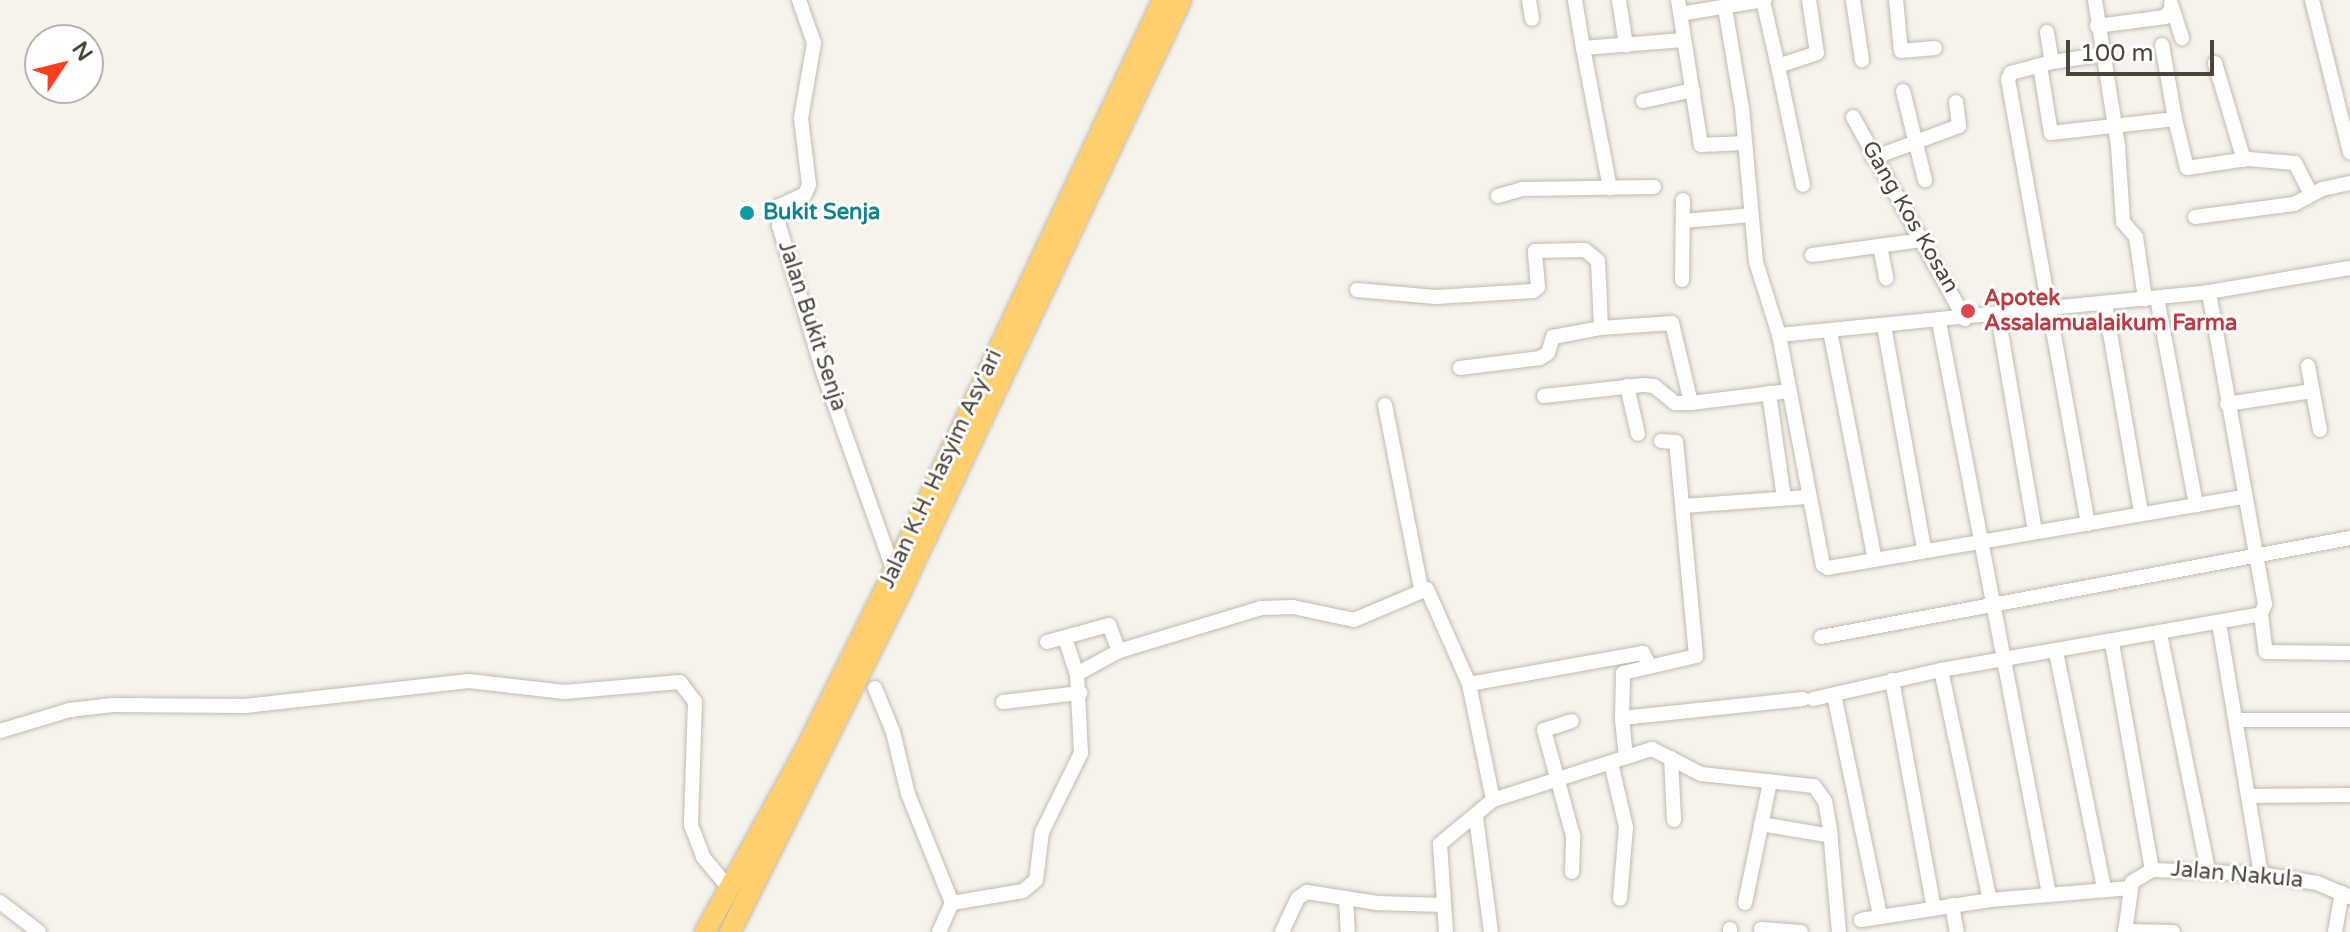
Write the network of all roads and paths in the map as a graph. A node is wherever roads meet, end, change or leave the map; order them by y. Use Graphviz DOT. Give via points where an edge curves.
graph roads {
  1 [pos="799,0"];
  2 [pos="1163,0"];
  3 [pos="1181,0"];
  4 [pos="1529,0"];
  5 [pos="1575,0"];
  6 [pos="1619,0"];
  7 [pos="1764,0"];
  8 [pos="1809,0"];
  9 [pos="1853,0"];
  10 [pos="1896,0"];
  11 [pos="2095,0"];
  12 [pos="2312,0"];
  13 [pos="2171,4"];
  14 [pos="1679,7"];
  15 [pos="1725,8"];
  16 [pos="1532,19"];
  17 [pos="2097,26"];
  18 [pos="2047,32"];
  19 [pos="2182,38"];
  20 [pos="1684,40"];
  21 [pos="1626,45"];
  22 [pos="2162,45"];
  23 [pos="1583,48"];
  24 [pos="1935,48"];
  25 [pos="2100,55"];
  26 [pos="1862,60"];
  27 [pos="2215,63"];
  28 [pos="2046,64"];
  29 [pos="1778,66"];
  30 [pos="1693,90"];
  31 [pos="1903,91"];
  32 [pos="1643,101"];
  33 [pos="1956,102"];
  34 [pos="1853,117"];
  35 [pos="2175,119"];
  36 [pos="2114,128"];
  37 [pos="1914,142"];
  38 [pos="1745,143"];
  39 [pos="2350,152"];
  40 [pos="1873,158"];
  41 [pos="2244,160"];
  42 [pos="1925,180"];
  43 [pos="2350,183"];
  44 [pos="1803,185"];
  45 [pos="1654,187"];
  46 [pos="1610,188"];
  47 [pos="2311,194"];
  48 [pos="1498,196"];
  49 [pos="1683,200"];
  50 [pos="1752,215"];
  51 [pos="2195,217"];
  52 [pos="1684,221"];
  53 [pos="1921,240"];
  54 [pos="1880,246"];
  55 [pos="1812,255"];
  56 [pos="2350,268"];
  57 [pos="1886,278"];
  58 [pos="1682,280"];
  59 [pos="1357,290"];
  60 [pos="2209,292"];
  61 [pos="2151,299"];
  62 [pos="2105,304"];
  63 [pos="2049,309"];
  64 [pos="1998,315"];
  65 [pos="1965,319"];
  66 [pos="1939,322"];
  67 [pos="1884,326"];
  68 [pos="1601,328"];
  69 [pos="1830,331"];
  70 [pos="1779,335"];
  71 [pos="2308,366"];
  72 [pos="1460,368"];
  73 [pos="1627,386"];
  74 [pos="1789,391"];
  75 [pos="2312,391"];
  76 [pos="1769,393"];
  77 [pos="1544,396"];
  78 [pos="1691,403"];
  79 [pos="2227,404"];
  80 [pos="1385,405"];
  81 [pos="2320,430"];
  82 [pos="1638,434"];
  83 [pos="1661,441"];
  84 [pos="1807,497"];
  85 [pos="2244,497"];
  86 [pos="1784,498"];
  87 [pos="2196,505"];
  88 [pos="1683,506"];
  89 [pos="2141,513"];
  90 [pos="2088,524"];
  91 [pos="2035,532"];
  92 [pos="2350,538"];
  93 [pos="1982,541"];
  94 [pos="1924,549"];
  95 [pos="2257,555"];
  96 [pos="1875,560"];
  97 [pos="894,572"];
  98 [pos="1421,589"];
  99 [pos="1994,605"];
  100 [pos="2261,614"];
  101 [pos="2219,623"];
  102 [pos="2160,634"];
  103 [pos="1821,637"];
  104 [pos="1066,641"];
  105 [pos="1047,642"];
  106 [pos="2112,643"];
  107 [pos="1119,651"];
  108 [pos="2056,652"];
  109 [pos="2350,653"];
  110 [pos="2004,661"];
  111 [pos="1650,666"];
  112 [pos="1941,670"];
  113 [pos="1077,674"];
  114 [pos="1892,680"];
  115 [pos="1469,684"];
  116 [pos="875,688"];
  117 [pos="1080,693"];
  118 [pos="1834,695"];
  119 [pos="1003,702"];
  120 [pos="1622,718"];
  121 [pos="2236,720"];
  122 [pos="2350,720"];
  123 [pos="1572,721"];
  124 [pos="1,728"];
  125 [pos="1626,757"];
  126 [pos="1671,758"];
  127 [pos="1611,763"];
  128 [pos="1558,777"];
  129 [pos="1770,782"];
  130 [pos="2350,795"];
  131 [pos="2249,796"];
  132 [pos="1493,800"];
  133 [pos="1476,817"];
  134 [pos="1674,820"];
  135 [pos="1761,824"];
  136 [pos="1831,836"];
  137 [pos="2152,870"];
  138 [pos="2208,870"];
  139 [pos="1572,872"];
  140 [pos="2261,874"];
  141 [pos="729,888"];
  142 [pos="2104,888"];
  143 [pos="2130,888"];
  144 [pos="2049,894"];
  145 [pos="2346,895"];
  146 [pos="1346,899"];
  147 [pos="1620,899"];
  148 [pos="1990,900"];
  149 [pos="0,902"];
  150 [pos="952,903"];
  151 [pos="1745,903"];
  152 [pos="1444,905"];
  153 [pos="1952,905"];
  154 [pos="1934,908"];
  155 [pos="1880,916"];
  156 [pos="1861,920"];
  157 [pos="737,926"];
  158 [pos="1761,929"];
  159 [pos="39,932"];
  160 [pos="705,932"];
  161 [pos="939,932"];
  162 [pos="1282,932"];
  163 [pos="1348,932"];
  164 [pos="1446,932"];
  165 [pos="1491,932"];
  166 [pos="1801,932"];
  167 [pos="1839,932"];
  168 [pos="1957,932"];
  169 [pos="2125,932"];
  170 [pos="2173,932"];
  171 [pos="2335,932"];
  1 -- 97 [label="street, Jalan Bukit Senja" via="814,43 801,126 809,185 805,194 779,206 779,226 824,375"];
  2 -- 97 [label="highway, Jalan K.H. Hasyim Asy'ari"];
  3 -- 157 [label="highway, Jalan K.H. Hasyim Asy'ari"];
  4 -- 16 [label="street"];
  5 -- 23 [label="street"];
  6 -- 21 [label="street"];
  7 -- 15 [label="street"];
  7 -- 29 [label="street"];
  8 -- 29 [label="street" via="1817,53"];
  9 -- 26 [label="street"];
  10 -- 24 [label="street" via="1901,51"];
  11 -- 17 [label="street"];
  12 -- 39 [label="street"];
  13 -- 17 [label="street" via="2165,17"];
  13 -- 19 [label="street"];
  14 -- 15 [label="street"];
  14 -- 20 [label="street"];
  15 -- 38 [label="street"];
  17 -- 25 [label="street"];
  18 -- 28 [label="street"];
  20 -- 21 [label="street"];
  20 -- 30 [label="street"];
  21 -- 23 [label="street"];
  22 -- 35 [label="street"];
  23 -- 46 [label="street"];
  25 -- 28 [label="street"];
  25 -- 36 [label="street"];
  27 -- 41 [label="street"];
  28 -- 36 [label="street" via="2051,133"];
  28 -- 63 [label="street" via="2009,74"];
  29 -- 44 [label="street"];
  30 -- 32 [label="street"];
  30 -- 38 [label="street" via="1701,145"];
  31 -- 37 [label="street"];
  33 -- 37 [label="street" via="1959,126"];
  34 -- 40 [label="street, Gang Kos Kosan"];
  35 -- 36 [label="street"];
  35 -- 41 [label="street" via="2187,168"];
  36 -- 61 [label="street" via="2123,222 2136,237"];
  37 -- 40 [label="street"];
  37 -- 42 [label="street"];
  38 -- 50 [label="street"];
  40 -- 53 [label="street, Gang Kos Kosan"];
  41 -- 47 [label="street" via="2298,165"];
  43 -- 47 [label="street"];
  45 -- 46 [label="street"];
  46 -- 48 [label="street" via="1522,189"];
  47 -- 51 [label="street" via="2294,204"];
  49 -- 52 [label="street"];
  50 -- 52 [label="street"];
  50 -- 70 [label="street" via="1758,275"];
  52 -- 58 [label="street"];
  53 -- 54 [label="street"];
  53 -- 65 [label="street, Gang Kos Kosan"];
  54 -- 55 [label="street"];
  54 -- 57 [label="street"];
  56 -- 60 [label="street"];
  59 -- 68 [label="street" via="1436,297 1533,291 1538,287 1535,251 1585,250 1598,261"];
  60 -- 61 [label="street"];
  60 -- 79 [label="street"];
  61 -- 62 [label="street"];
  61 -- 87 [label="street"];
  62 -- 63 [label="street"];
  62 -- 89 [label="street"];
  63 -- 64 [label="street"];
  63 -- 90 [label="street"];
  64 -- 65 [label="street"];
  64 -- 91 [label="street"];
  65 -- 66 [label="street"];
  66 -- 67 [label="street"];
  66 -- 93 [label="street"];
  67 -- 69 [label="street"];
  67 -- 94 [label="street"];
  68 -- 72 [label="street" via="1553,337 1548,353 1540,358"];
  68 -- 78 [label="street" via="1672,323"];
  69 -- 70 [label="street"];
  69 -- 96 [label="street"];
  70 -- 74 [label="street"];
  71 -- 75 [label="street"];
  73 -- 77 [label="street"];
  73 -- 78 [label="street" via="1654,386 1675,403"];
  73 -- 82 [label="street"];
  74 -- 76 [label="street"];
  74 -- 84 [label="street"];
  75 -- 79 [label="street"];
  75 -- 81 [label="street"];
  76 -- 78 [label="street"];
  76 -- 86 [label="street"];
  79 -- 85 [label="street"];
  80 -- 98 [label="street"];
  83 -- 88 [label="street" via="1676,441"];
  84 -- 86 [label="street"];
  84 -- 96 [label="street" via="1826,567"];
  85 -- 87 [label="street"];
  85 -- 95 [label="street"];
  86 -- 88 [label="street"];
  87 -- 89 [label="street"];
  88 -- 111 [label="street" via="1696,656"];
  89 -- 90 [label="street"];
  90 -- 91 [label="street"];
  91 -- 93 [label="street"];
  92 -- 95 [label="street"];
  93 -- 94 [label="street"];
  93 -- 99 [label="street"];
  94 -- 96 [label="street"];
  95 -- 99 [label="street"];
  95 -- 100 [label="street" via="2265,604"];
  97 -- 141 [label="highway, Jalan K.H. Hasyim Asy'ari"];
  98 -- 107 [label="street" via="1365,618 1272,606"];
  98 -- 115 [label="street" via="1429,591"];
  99 -- 103 [label="street"];
  99 -- 110 [label="street"];
  100 -- 101 [label="street"];
  100 -- 109 [label="street" via="2266,652"];
  101 -- 102 [label="street"];
  101 -- 121 [label="street"];
  102 -- 106 [label="street"];
  102 -- 138 [label="street"];
  104 -- 105 [label="street"];
  104 -- 107 [label="street" via="1111,625"];
  104 -- 113 [label="street"];
  106 -- 108 [label="street"];
  106 -- 137 [label="street"];
  107 -- 113 [label="street"];
  108 -- 110 [label="street"];
  108 -- 142 [label="street"];
  110 -- 112 [label="street"];
  110 -- 144 [label="street"];
  111 -- 115 [label="street" via="1643,653"];
  111 -- 120 [label="street" via="1620,677"];
  112 -- 114 [label="street"];
  112 -- 148 [label="street"];
  113 -- 117 [label="street"];
  114 -- 118 [label="street"];
  114 -- 154 [label="street"];
  115 -- 132 [label="street"];
  116 -- 150 [label="street" via="893,732 908,794"];
  117 -- 119 [label="street"];
  117 -- 150 [label="street" via="1081,753 1042,832 1036,880 1023,891"];
  118 -- 120 [label="street"];
  118 -- 155 [label="street"];
  120 -- 125 [label="street"];
  121 -- 122 [label="street"];
  121 -- 131 [label="street"];
  123 -- 128 [label="street" via="1544,728"];
  124 -- 141 [label="street" via="113,705 245,706 454,682 554,692 680,682 695,702 691,825 703,857"];
  125 -- 126 [label="street" via="1656,749"];
  125 -- 127 [label="street"];
  126 -- 129 [label="street" via="1701,774"];
  126 -- 134 [label="street"];
  127 -- 128 [label="street"];
  127 -- 147 [label="street" via="1626,827"];
  128 -- 132 [label="street"];
  128 -- 139 [label="street" via="1573,836"];
  129 -- 135 [label="street"];
  129 -- 136 [label="street" via="1818,789"];
  130 -- 131 [label="street"];
  131 -- 140 [label="street"];
  132 -- 133 [label="street"];
  133 -- 152 [label="street" via="1440,844"];
  133 -- 165 [label="street"];
  135 -- 136 [label="street"];
  135 -- 151 [label="street"];
  136 -- 167 [label="street"];
  137 -- 138 [label="street, Jalan Nakula"];
  137 -- 143 [label="street, Jalan Nakula" via="2136,876"];
  138 -- 140 [label="street, Jalan Nakula"];
  140 -- 145 [label="street, Jalan Nakula" via="2317,883"];
  141 -- 160 [label="highway, Jalan K.H. Hasyim Asy'ari"];
  142 -- 143 [label="street"];
  142 -- 144 [label="street"];
  143 -- 169 [label="street"];
  144 -- 148 [label="street"];
  145 -- 171 [label="street"];
  146 -- 152 [label="street"];
  146 -- 162 [label="street" via="1303,894"];
  146 -- 163 [label="street"];
  148 -- 153 [label="street"];
  149 -- 159 [label="street"];
  150 -- 161 [label="street"];
  152 -- 164 [label="street"];
  153 -- 154 [label="street"];
  153 -- 168 [label="street"];
  154 -- 155 [label="street"];
  155 -- 156 [label="street"];
  158 -- 166 [label="street"];
  169 -- 170 [label="street"];
}
